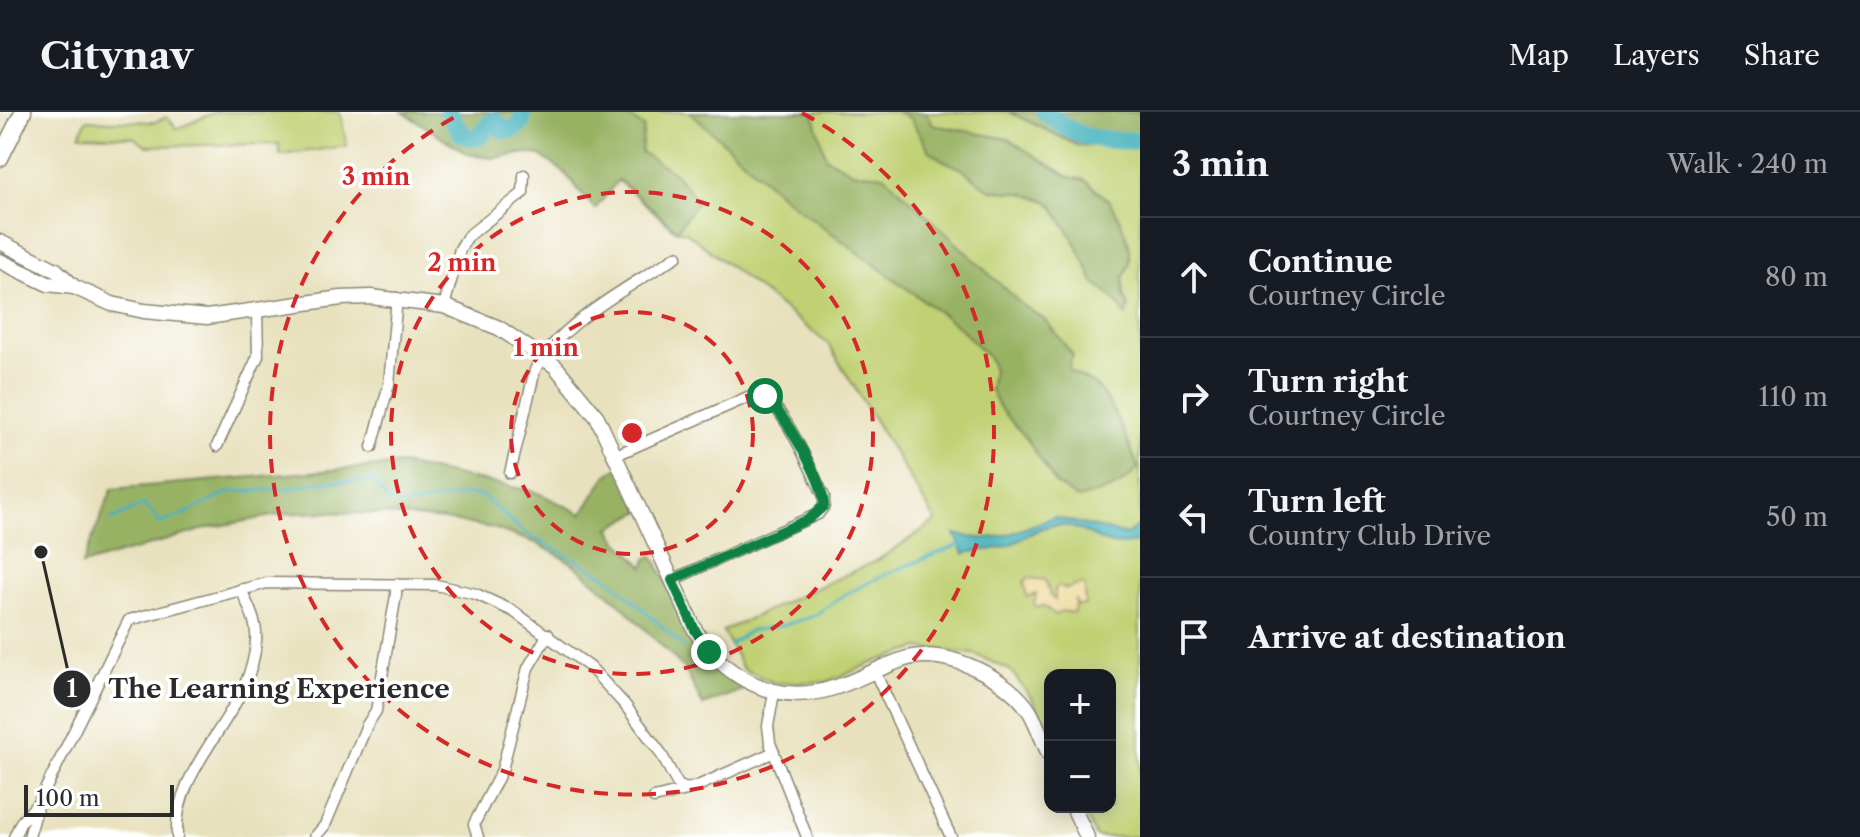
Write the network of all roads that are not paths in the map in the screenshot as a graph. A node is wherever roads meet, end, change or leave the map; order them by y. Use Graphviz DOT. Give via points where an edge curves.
graph roads {
  1 [pos="23,112"];
  2 [pos="0,158"];
  3 [pos="524,175"];
  4 [pos="0,242"];
  5 [pos="677,256"];
  6 [pos="34,259"];
  7 [pos="0,261"];
  8 [pos="26,273"];
  9 [pos="74,287"];
  10 [pos="397,298"];
  11 [pos="444,306"];
  12 [pos="257,311"];
  13 [pos="543,356"];
  14 [pos="217,446"];
  15 [pos="372,447"];
  16 [pos="616,455"];
  17 [pos="510,473"];
  18 [pos="672,580"];
  19 [pos="396,584"];
  20 [pos="241,589"];
  21 [pos="548,634"];
  22 [pos="874,670"];
  23 [pos="774,693"];
  24 [pos="1044,743"];
  25 [pos="774,752"];
  26 [pos="684,787"];
  27 [pos="654,798"];
  28 [pos="39,802"];
  29 [pos="1076,813"];
  30 [pos="14,837"];
  31 [pos="29,837"];
  32 [pos="177,837"];
  33 [pos="315,837"];
  34 [pos="478,837"];
  35 [pos="807,837"];
  36 [pos="951,837"];
  37 [pos="1087,837"];
  1 -- 2 [label="main road"];
  3 -- 11 [label="street" via="523,193 480,225 460,249"];
  4 -- 6 [label="street"];
  5 -- 13 [label="street" via="599,307"];
  6 -- 8 [label="street"];
  6 -- 9 [label="street"];
  7 -- 8 [label="street"];
  8 -- 9 [label="street" via="48,284"];
  9 -- 12 [label="street" via="112,304 166,314 207,317"];
  10 -- 11 [label="street"];
  10 -- 12 [label="street" via="341,298"];
  10 -- 15 [label="street" via="389,384"];
  11 -- 13 [label="street" via="499,328"];
  12 -- 14 [label="street" via="258,356"];
  13 -- 16 [label="street" via="591,408"];
  13 -- 17 [label="street"];
  16 -- 18 [label="street"];
  16 -- 18 [label="street" via="748,395 761,394 803,451 824,496 818,514"];
  18 -- 23 [label="street" via="709,652 726,668"];
  19 -- 20 [label="street" via="267,583"];
  19 -- 21 [label="street" via="476,594"];
  19 -- 33 [label="street" via="376,711"];
  20 -- 28 [label="street" via="129,620"];
  20 -- 32 [label="street" via="254,618 257,642 245,683 186,784 176,816"];
  21 -- 26 [label="street" via="608,684"];
  21 -- 34 [label="street" via="528,668 502,770 474,824"];
  22 -- 23 [label="street" via="818,692"];
  22 -- 24 [label="street" via="912,657 959,661 1020,700"];
  22 -- 36 [label="street"];
  23 -- 25 [label="street" via="768,726"];
  25 -- 26 [label="street"];
  25 -- 35 [label="street"];
  26 -- 27 [label="street"];
  28 -- 30 [label="street"];
  28 -- 31 [label="street"];
  29 -- 37 [label="street"];
}
